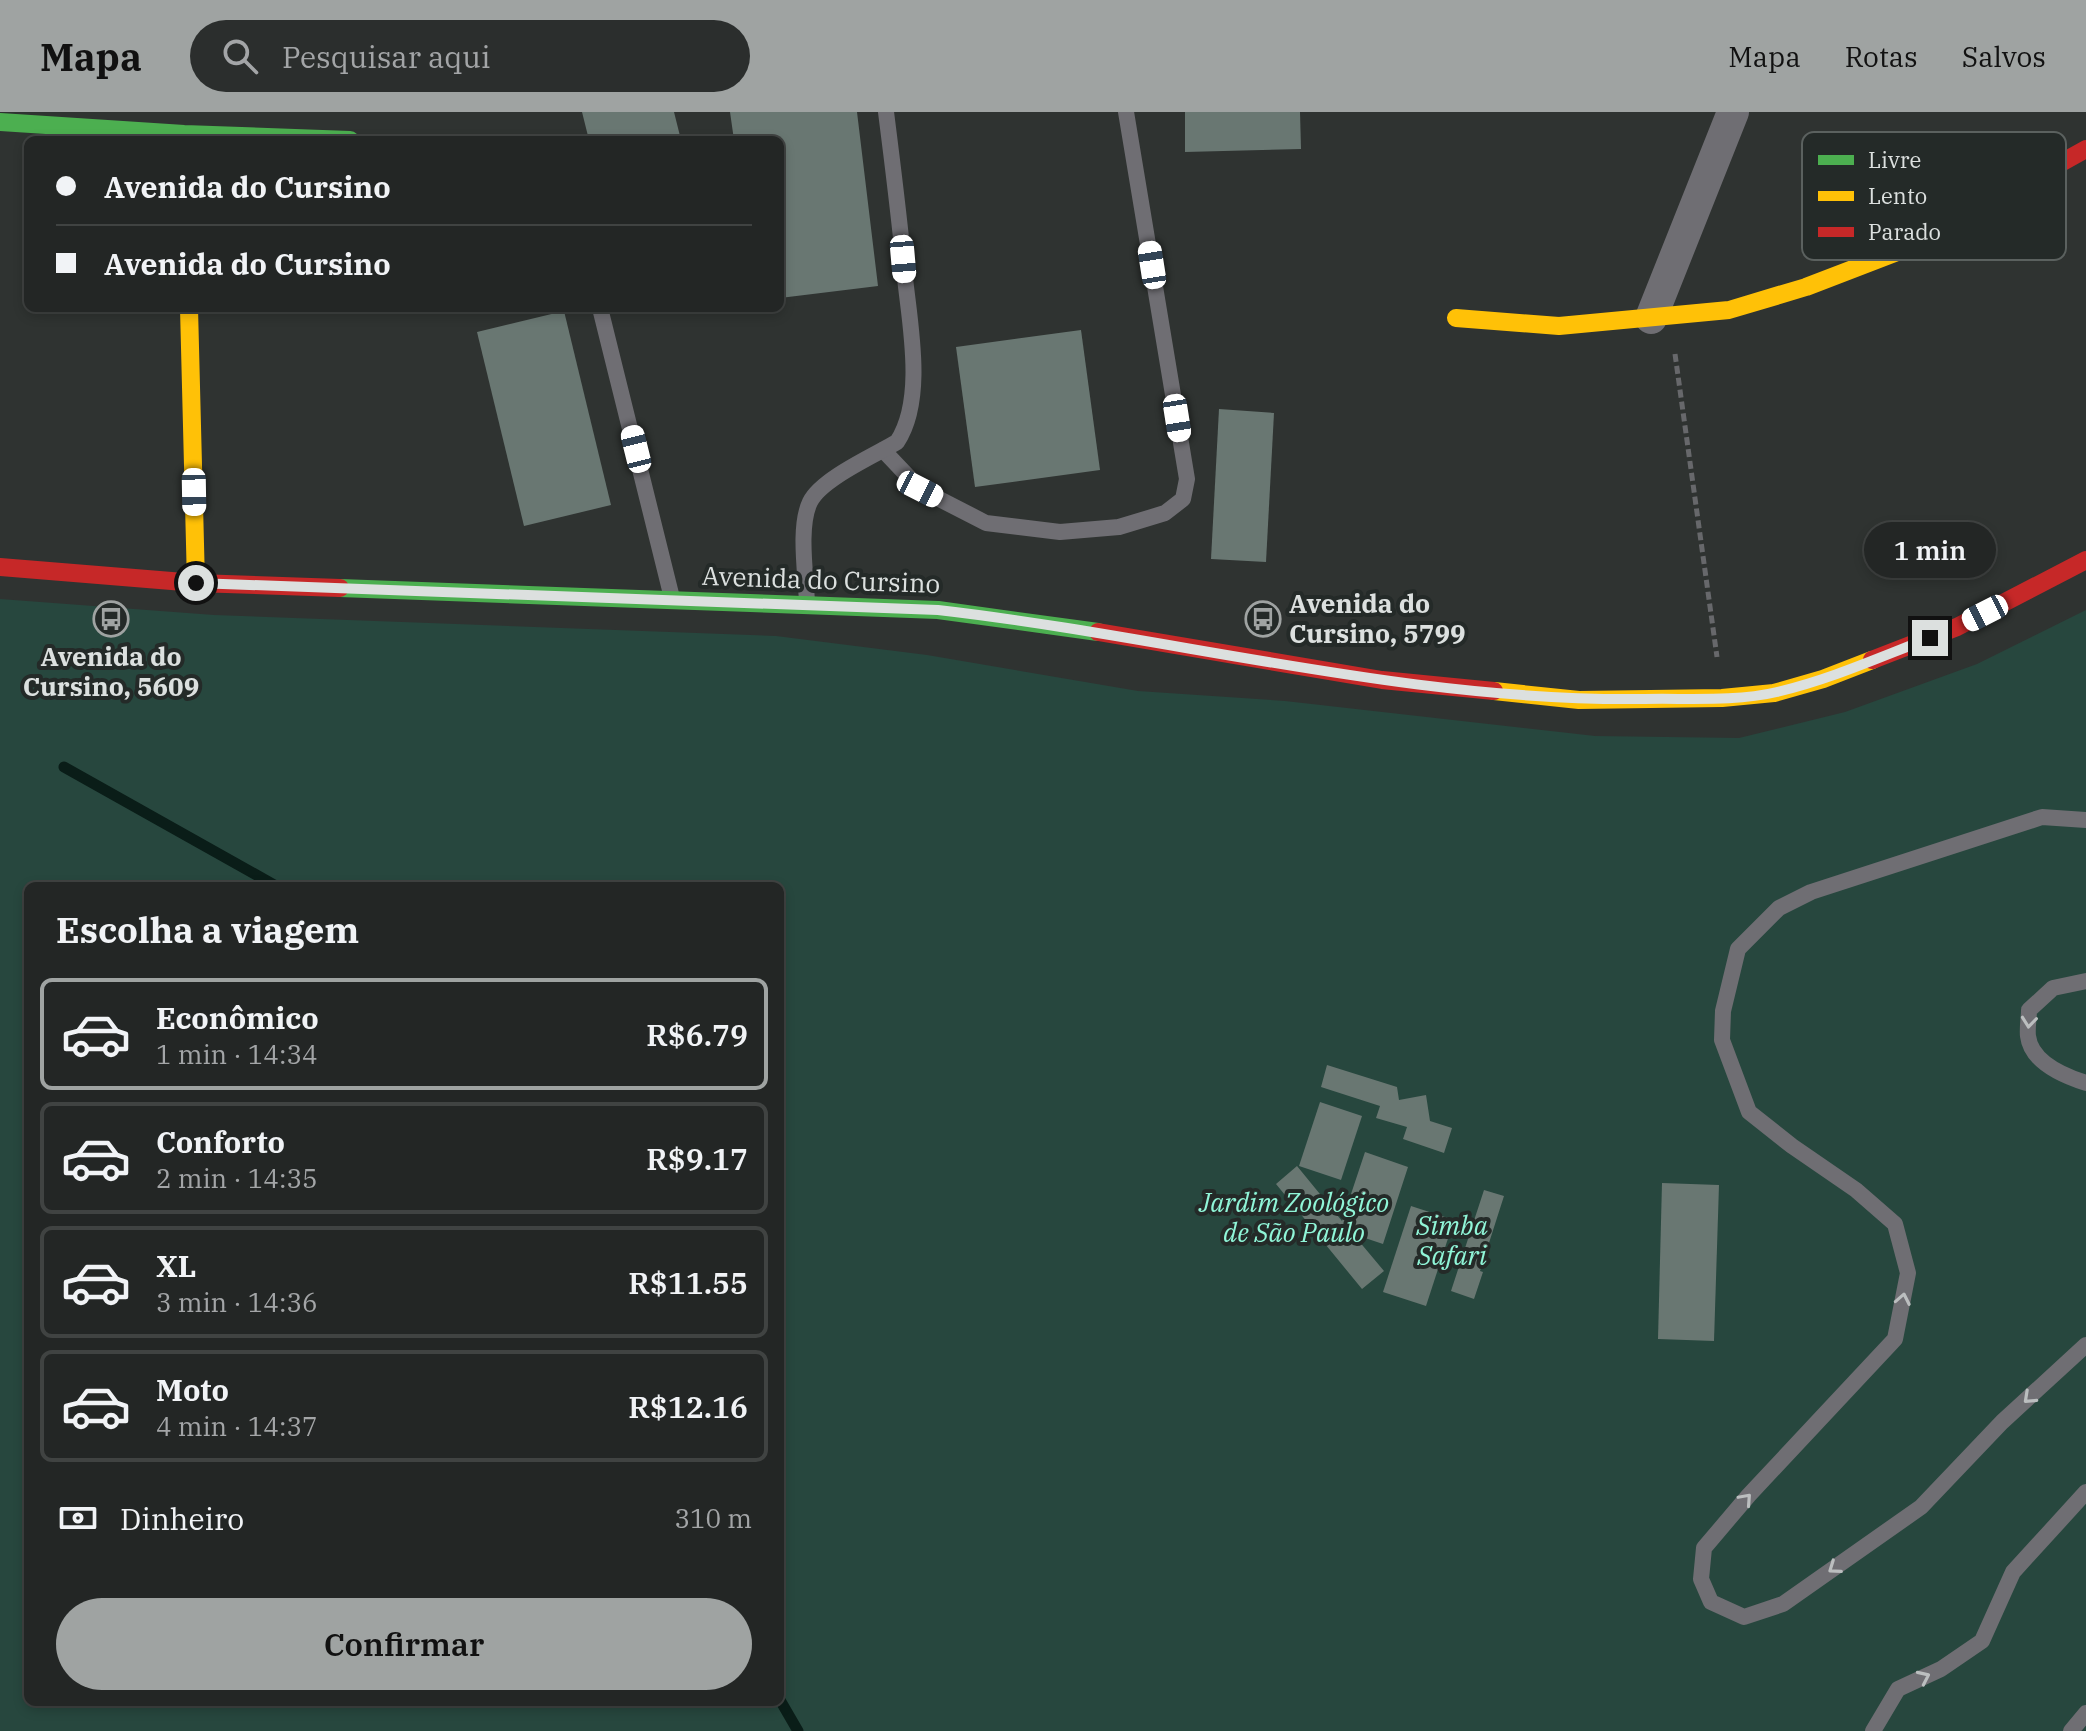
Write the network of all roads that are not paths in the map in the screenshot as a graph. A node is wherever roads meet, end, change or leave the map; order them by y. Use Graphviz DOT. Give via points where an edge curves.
graph roads {
  1 [pos="886,112"];
  2 [pos="1126,112"];
  3 [pos="1733,112"];
  4 [pos="0,122"];
  5 [pos="183,129"];
  6 [pos="289,136"];
  7 [pos="2086,149"];
  8 [pos="2066,160"];
  9 [pos="1874,260"];
  10 [pos="189,312"];
  11 [pos="601,312"];
  12 [pos="1456,318"];
  13 [pos="1660,318"];
  14 [pos="883,450"];
  15 [pos="2086,560"];
  16 [pos="0,567"];
  17 [pos="196,583"];
  18 [pos="673,600"];
  19 [pos="807,604"];
  20 [pos="2086,820"];
  21 [pos="2086,981"];
  22 [pos="2086,1083"];
  23 [pos="2086,1345"];
  24 [pos="2086,1492"];
  25 [pos="2086,1713"];
  26 [pos="1873,1731"];
  27 [pos="2071,1731"];
  1 -- 14 [label="lane" via="913,353 904,432"];
  2 -- 14 [label="lane" via="1187,479 1183,499 1165,513 1119,527 1060,532 986,523 920,489"];
  3 -- 13 [label="street"];
  4 -- 5 [label="main road"];
  5 -- 6 [label="main road"];
  7 -- 8 [label="main road"];
  9 -- 13 [label="main road" via="1729,310"];
  10 -- 17 [label="main road"];
  11 -- 18 [label="lane"];
  12 -- 13 [label="main road" via="1559,326"];
  14 -- 19 [label="lane" via="820,488 810,502 804,539"];
  15 -- 19 [label="main road, Avenida do Cursino" via="1957,627 1823,679 1774,693 1722,698 1564,699 1382,680 1023,620"];
  16 -- 17 [label="main road, Avenida do Cursino"];
  17 -- 18 [label="main road, Avenida do Cursino"];
  18 -- 19 [label="main road, Avenida do Cursino"];
  23 -- 20 [label="lane, one-way" via="1921,1507 1783,1604 1744,1617 1711,1602 1701,1579 1704,1548 1895,1339 1908,1273 1895,1224 1749,1112 1722,1040 1723,1011 1738,949 1779,908 1811,892 2042,817"];
  21 -- 22 [label="lane, one-way" via="2053,988 2029,1010 2028,1037 2037,1057"];
  26 -- 24 [label="lane, one-way" via="1898,1689 1982,1641 2013,1572"];
  25 -- 27 [label="lane"];
}
